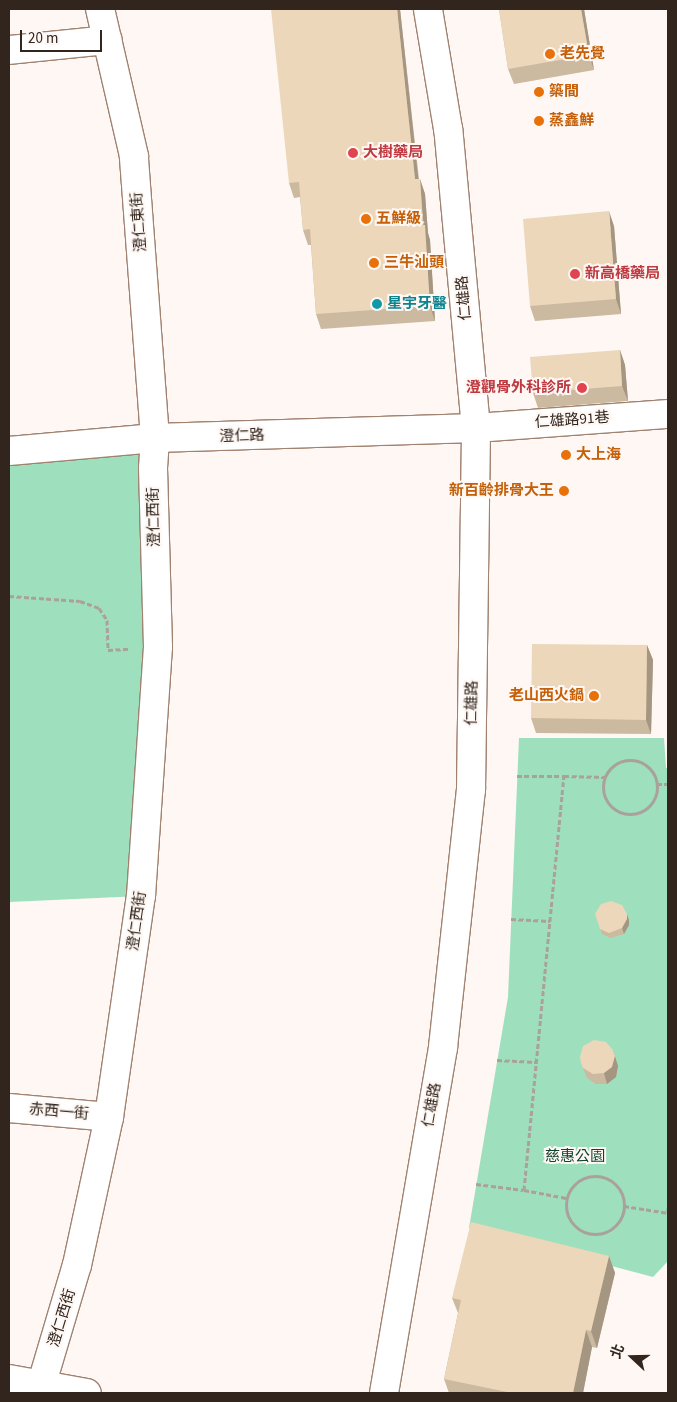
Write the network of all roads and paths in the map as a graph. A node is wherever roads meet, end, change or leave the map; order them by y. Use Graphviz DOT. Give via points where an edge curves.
graph roads {
  1 [pos="100,9"];
  2 [pos="428,9"];
  3 [pos="107,40"];
  4 [pos="9,50"];
  5 [pos="668,414"];
  6 [pos="476,428"];
  7 [pos="155,438"];
  8 [pos="9,451"];
  9 [pos="9,596"];
  10 [pos="158,647"];
  11 [pos="517,776"];
  12 [pos="564,776"];
  13 [pos="606,777"];
  14 [pos="657,784"];
  15 [pos="668,784"];
  16 [pos="511,920"];
  17 [pos="550,921"];
  18 [pos="497,1060"];
  19 [pos="536,1062"];
  20 [pos="9,1108"];
  21 [pos="109,1117"];
  22 [pos="476,1184"];
  23 [pos="524,1190"];
  24 [pos="566,1198"];
  25 [pos="624,1206"];
  26 [pos="668,1208"];
  27 [pos="9,1379"];
  28 [pos="41,1388"];
  29 [pos="87,1393"];
  30 [pos="384,1393"];
  1 -- 3 [label="street, 澄仁東街"];
  2 -- 6 [label="street, 仁雄路" via="448,129"];
  3 -- 4 [label="street"];
  3 -- 7 [label="street, 澄仁東街" via="134,156"];
  5 -- 6 [label="street, 仁雄路91巷"];
  6 -- 7 [label="street, 澄仁路"];
  6 -- 30 [label="street, 仁雄路" via="471,790 443,1048"];
  7 -- 8 [label="street, 澄仁路"];
  7 -- 10 [label="street, 澄仁西街"];
  9 -- 10 [label="path" via="80,601 98,608 106,620 108,650"];
  10 -- 21 [label="street, 澄仁西街" via="141,896"];
  11 -- 12 [label="path"];
  12 -- 13 [label="path"];
  12 -- 17 [label="path"];
  13 -- 14 [label="path" via="617,764 634,761 650,769"];
  13 -- 14 [label="path" via="604,786 608,803 622,813 631,814 648,808"];
  14 -- 15 [label="path"];
  16 -- 17 [label="path"];
  17 -- 19 [label="path"];
  18 -- 19 [label="path"];
  19 -- 23 [label="path"];
  20 -- 21 [label="street, 赤西一街"];
  21 -- 28 [label="street, 澄仁西街" via="78,1265"];
  22 -- 23 [label="path"];
  23 -- 24 [label="path"];
  24 -- 25 [label="path" via="576,1182 594,1175 608,1178 619,1187"];
  24 -- 25 [label="path" via="566,1208 574,1226 592,1234 601,1234 618,1223"];
  25 -- 26 [label="path" via="668,1213"];
  27 -- 28 [label="street"];
  28 -- 29 [label="street"];
}
